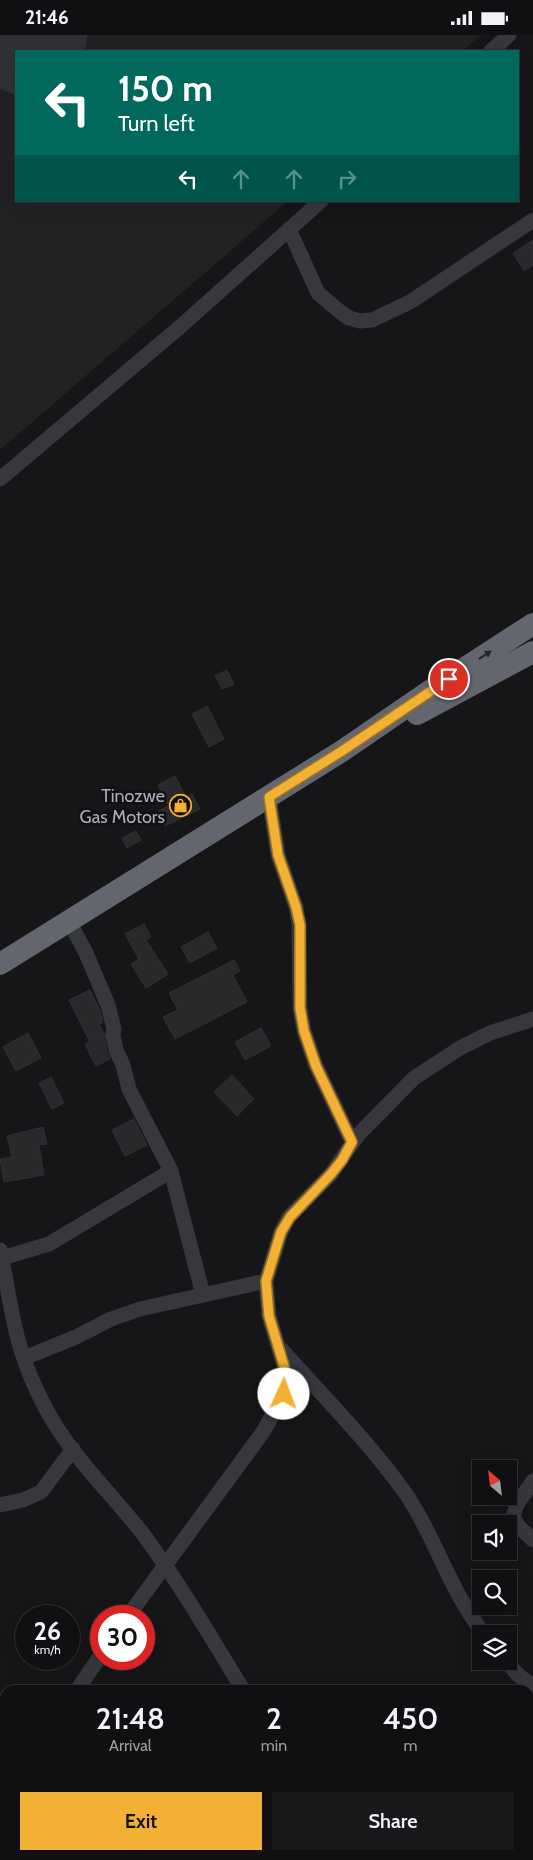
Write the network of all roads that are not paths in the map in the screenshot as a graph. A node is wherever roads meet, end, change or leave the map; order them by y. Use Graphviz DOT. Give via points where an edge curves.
graph roads {
  1 [pos="509,35"];
  2 [pos="492,50"];
  3 [pos="320,202"];
  4 [pos="533,220"];
  5 [pos="290,229"];
  6 [pos="0,479"];
  7 [pos="533,624"];
  8 [pos="533,652"];
  9 [pos="342,751"];
  10 [pos="269,797"];
  11 [pos="69,921"];
  12 [pos="0,964"];
  13 [pos="533,1019"];
  14 [pos="352,1142"];
  15 [pos="171,1171"];
  16 [pos="1,1254"];
  17 [pos="266,1281"];
  18 [pos="203,1295"];
  19 [pos="278,1346"];
  20 [pos="24,1358"];
  21 [pos="73,1449"];
  22 [pos="533,1481"];
  23 [pos="0,1505"];
  24 [pos="533,1540"];
  25 [pos="165,1565"];
  26 [pos="136,1605"];
  27 [pos="478,1625"];
  28 [pos="91,1670"];
  29 [pos="514,1670"];
  30 [pos="80,1685"];
  31 [pos="240,1685"];
  32 [pos="532,1685"];
  1 -- 2 [label="street"];
  3 -- 5 [label="street"];
  4 -- 5 [label="street" via="410,302 372,320 360,321 339,311 318,293"];
  5 -- 6 [label="street"];
  9 -- 7 [label="highway, one-way"];
  8 -- 9 [label="highway"];
  9 -- 10 [label="highway"];
  10 -- 11 [label="highway"];
  10 -- 14 [label="street" via="278,855 300,925 300,1008 304,1031 316,1066"];
  11 -- 12 [label="highway"];
  11 -- 15 [label="street" via="108,1005 116,1050 130,1089"];
  13 -- 14 [label="street" via="490,1033 414,1078"];
  14 -- 17 [label="street" via="331,1174 290,1217 281,1232"];
  15 -- 16 [label="street" via="58,1239"];
  15 -- 18 [label="street"];
  16 -- 20 [label="street"];
  17 -- 18 [label="street"];
  17 -- 19 [label="street" via="269,1316"];
  18 -- 20 [label="street" via="140,1309"];
  19 -- 25 [label="street" via="286,1379 284,1394 263,1432"];
  19 -- 27 [label="street" via="354,1429 406,1494 460,1599"];
  20 -- 21 [label="street" via="46,1410"];
  21 -- 23 [label="street" via="41,1492 23,1501"];
  21 -- 25 [label="street"];
  22 -- 24 [label="street" via="517,1504 513,1517"];
  25 -- 26 [label="street"];
  25 -- 31 [label="street"];
  28 -- 30 [label="street"];
  29 -- 32 [label="street"];
}
